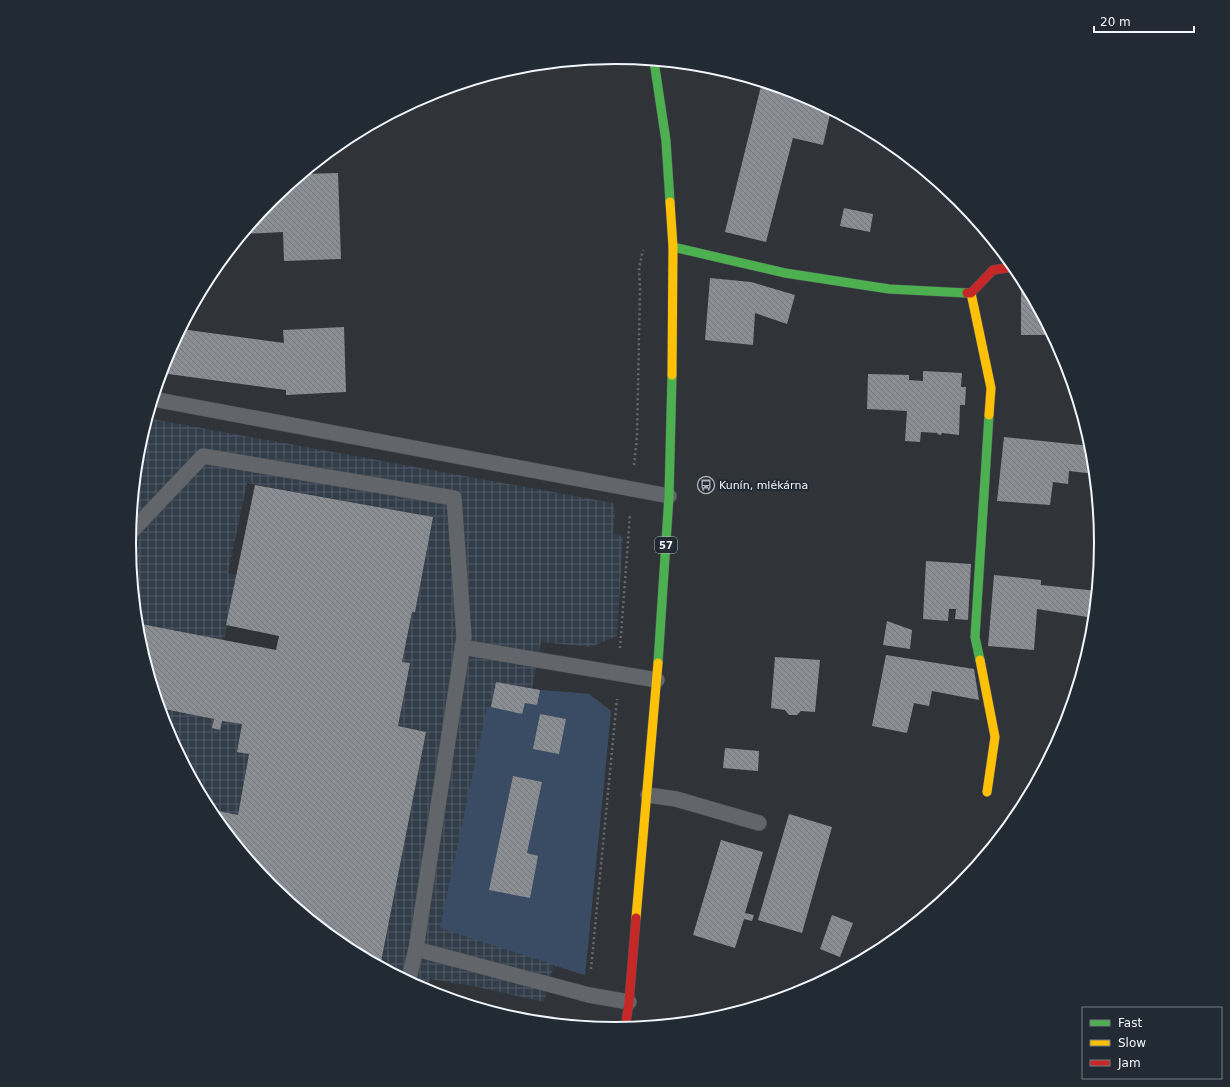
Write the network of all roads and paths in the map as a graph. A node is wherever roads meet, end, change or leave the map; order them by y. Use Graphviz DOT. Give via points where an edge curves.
graph roads {
  1 [pos="655,66"];
  2 [pos="673,247"];
  3 [pos="643,249"];
  4 [pos="1007,268"];
  5 [pos="971,293"];
  6 [pos="158,400"];
  7 [pos="632,489"];
  8 [pos="669,496"];
  9 [pos="137,526"];
  10 [pos="462,647"];
  11 [pos="619,673"];
  12 [pos="658,680"];
  13 [pos="987,792"];
  14 [pos="648,795"];
  15 [pos="758,823"];
  16 [pos="416,949"];
  17 [pos="409,977"];
  18 [pos="589,995"];
  19 [pos="629,1002"];
  20 [pos="586,1022"];
  21 [pos="626,1023"];
  1 -- 2 [label="main road, 57" via="666,141"];
  2 -- 5 [label="main road" via="792,274 889,289"];
  2 -- 8 [label="main road, 57"];
  3 -- 7 [label="path" via="639,268 637,436"];
  4 -- 5 [label="main road" via="993,270"];
  5 -- 13 [label="main road" via="991,388 975,637 995,737"];
  6 -- 7 [label="lane"];
  7 -- 8 [label="lane"];
  7 -- 11 [label="path"];
  8 -- 12 [label="main road, 57"];
  9 -- 10 [label="lane" via="203,456 454,498 464,637"];
  10 -- 11 [label="lane"];
  10 -- 16 [label="lane"];
  11 -- 12 [label="lane"];
  11 -- 18 [label="path"];
  12 -- 14 [label="main road, 57"];
  14 -- 15 [label="lane" via="676,799"];
  14 -- 19 [label="main road, 57"];
  16 -- 17 [label="lane"];
  16 -- 18 [label="lane"];
  18 -- 19 [label="lane"];
  18 -- 20 [label="path"];
  19 -- 21 [label="main road, 57"];
}
